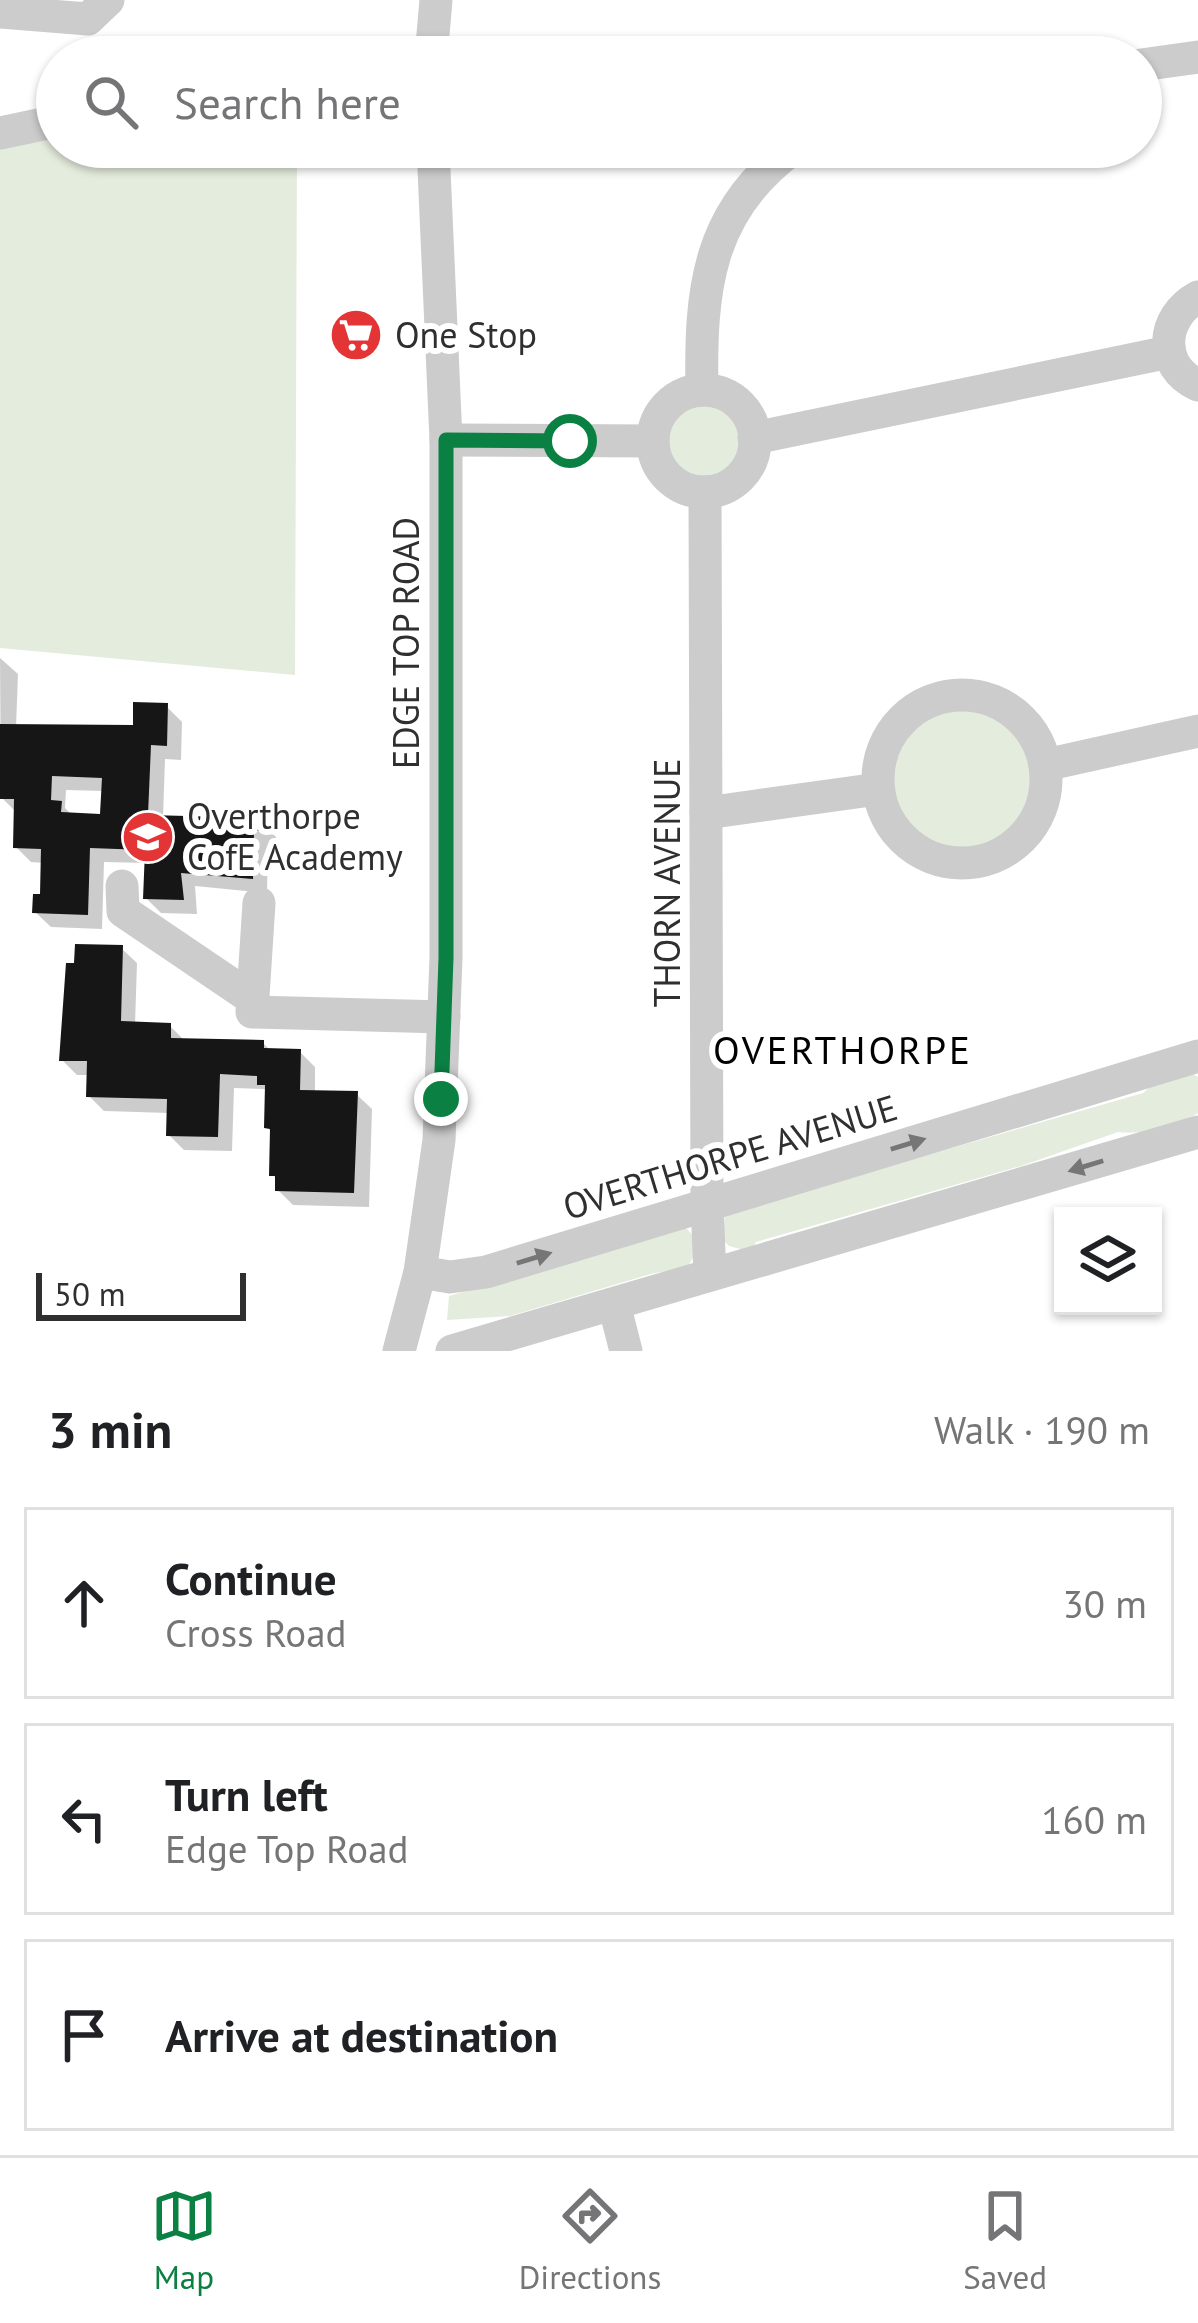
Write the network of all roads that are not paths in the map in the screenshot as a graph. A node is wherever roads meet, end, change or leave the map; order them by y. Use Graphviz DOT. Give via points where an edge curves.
graph roads {
  1 [pos="108,0"];
  2 [pos="436,0"];
  3 [pos="0,12"];
  4 [pos="433,36"];
  5 [pos="1198,57"];
  6 [pos="1162,62"];
  7 [pos="36,125"];
  8 [pos="0,133"];
  9 [pos="435,168"];
  10 [pos="768,168"];
  11 [pos="1198,297"];
  12 [pos="1169,352"];
  13 [pos="1198,385"];
  14 [pos="702,390"];
  15 [pos="754,438"];
  16 [pos="446,440"];
  17 [pos="653,441"];
  18 [pos="705,492"];
  19 [pos="1198,731"];
  20 [pos="1046,765"];
  21 [pos="878,789"];
  22 [pos="706,813"];
  23 [pos="122,886"];
  24 [pos="259,903"];
  25 [pos="253,999"];
  26 [pos="444,1017"];
  27 [pos="1198,1056"];
  28 [pos="1198,1132"];
  29 [pos="706,1205"];
  30 [pos="420,1272"];
  31 [pos="710,1275"];
  32 [pos="614,1304"];
  33 [pos="399,1351"];
  34 [pos="452,1351"];
  35 [pos="626,1351"];
  1 -- 3 [label="street" via="88,20"];
  2 -- 4 [label="street"];
  5 -- 6 [label="street"];
  7 -- 8 [label="street"];
  9 -- 16 [label="street, EDGE TOP ROAD"];
  10 -- 14 [label="street" via="719,236 705,282"];
  11 -- 12 [label="street" via="1173,319"];
  12 -- 13 [label="street"];
  12 -- 15 [label="street"];
  14 -- 15 [label="street" via="738,403"];
  14 -- 17 [label="street" via="662,410"];
  15 -- 18 [label="street" via="744,472"];
  16 -- 17 [label="street"];
  16 -- 26 [label="street, EDGE TOP ROAD"];
  17 -- 18 [label="street" via="669,479"];
  18 -- 22 [label="street, THORN AVENUE"];
  19 -- 20 [label="street"];
  20 -- 21 [label="street" via="1034,734 1010,709 956,694 919,707 890,735"];
  20 -- 21 [label="street" via="1042,806 1028,830 1008,850 974,862 913,848 894,828"];
  21 -- 22 [label="street"];
  22 -- 29 [label="street, THORN AVENUE"];
  23 -- 25 [label="street" via="123,911"];
  24 -- 25 [label="street"];
  25 -- 26 [label="street" via="252,1012"];
  26 -- 30 [label="street, EDGE TOP ROAD" via="440,1140"];
  29 -- 27 [label="street, OVERTHORPE AVENUE, one-way"];
  28 -- 31 [label="street, one-way"];
  30 -- 29 [label="street, OVERTHORPE AVENUE, one-way" via="486,1273"];
  29 -- 31 [label="street, THORN AVENUE"];
  30 -- 33 [label="street, EDGE TOP ROAD"];
  31 -- 32 [label="street"];
  32 -- 34 [label="street"];
  32 -- 35 [label="street"];
}
